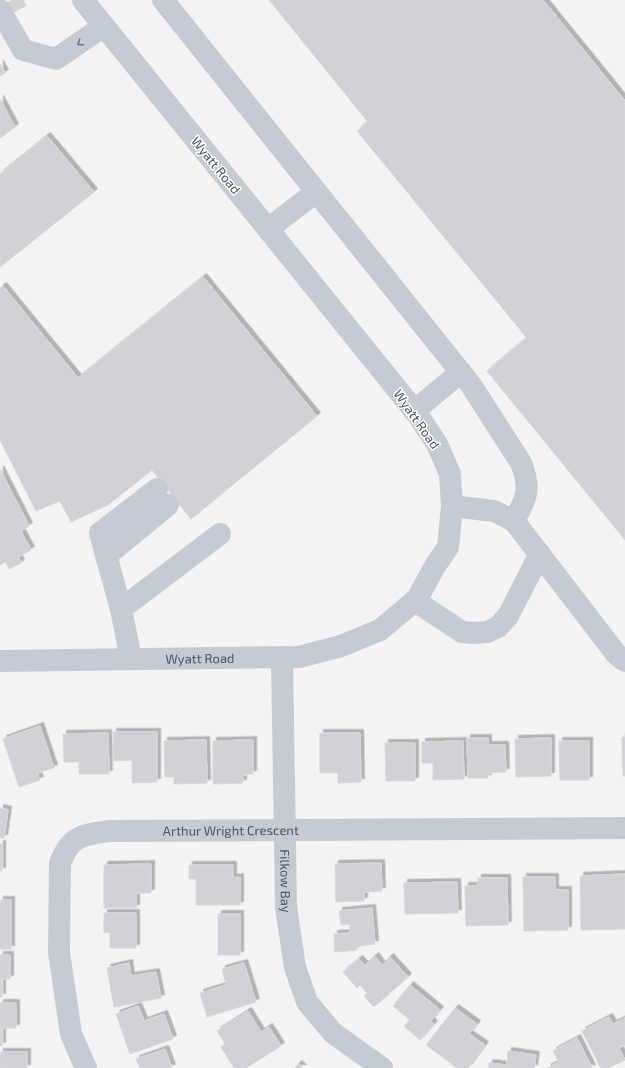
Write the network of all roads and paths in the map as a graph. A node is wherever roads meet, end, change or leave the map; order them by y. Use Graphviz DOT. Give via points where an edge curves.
graph roads {
  1 [pos="163,0"];
  2 [pos="96,9"];
  3 [pos="8,10"];
  4 [pos="316,192"];
  5 [pos="268,229"];
  6 [pos="461,372"];
  7 [pos="414,411"];
  8 [pos="162,497"];
  9 [pos="452,506"];
  10 [pos="514,521"];
  11 [pos="220,534"];
  12 [pos="540,554"];
  13 [pos="415,600"];
  14 [pos="121,609"];
  15 [pos="282,657"];
  16 [pos="131,659"];
  17 [pos="0,662"];
  18 [pos="625,662"];
  19 [pos="625,828"];
  20 [pos="285,831"];
  21 [pos="86,1068"];
  22 [pos="382,1068"];
  1 -- 4 [label="street"];
  2 -- 3 [label="street, one-way" via="56,59 23,50"];
  2 -- 5 [label="street, Wyatt Road"];
  4 -- 5 [label="street"];
  4 -- 6 [label="street"];
  5 -- 7 [label="street, Wyatt Road"];
  6 -- 7 [label="street"];
  6 -- 10 [label="street" via="508,442 526,475 524,504"];
  7 -- 9 [label="street, Wyatt Road" via="437,444 450,474"];
  8 -- 14 [label="street" via="100,533"];
  9 -- 10 [label="street" via="494,511"];
  9 -- 13 [label="street, Wyatt Road" via="448,547"];
  10 -- 12 [label="street"];
  11 -- 14 [label="street"];
  12 -- 13 [label="street" via="508,616 498,627 487,632 462,632"];
  12 -- 18 [label="street" via="617,656"];
  13 -- 15 [label="street, Wyatt Road" via="380,630 341,646 299,657"];
  14 -- 16 [label="street"];
  15 -- 16 [label="street, Wyatt Road"];
  15 -- 20 [label="street, Filkow Bay"];
  16 -- 17 [label="street, Wyatt Road"];
  19 -- 20 [label="street, Arthur Wright Crescent"];
  20 -- 21 [label="street, Arthur Wright Crescent" via="110,831 86,834 72,841 60,863 59,952 71,1034"];
  20 -- 22 [label="street, Filkow Bay" via="286,907 294,968 306,1002 333,1033"];
}
